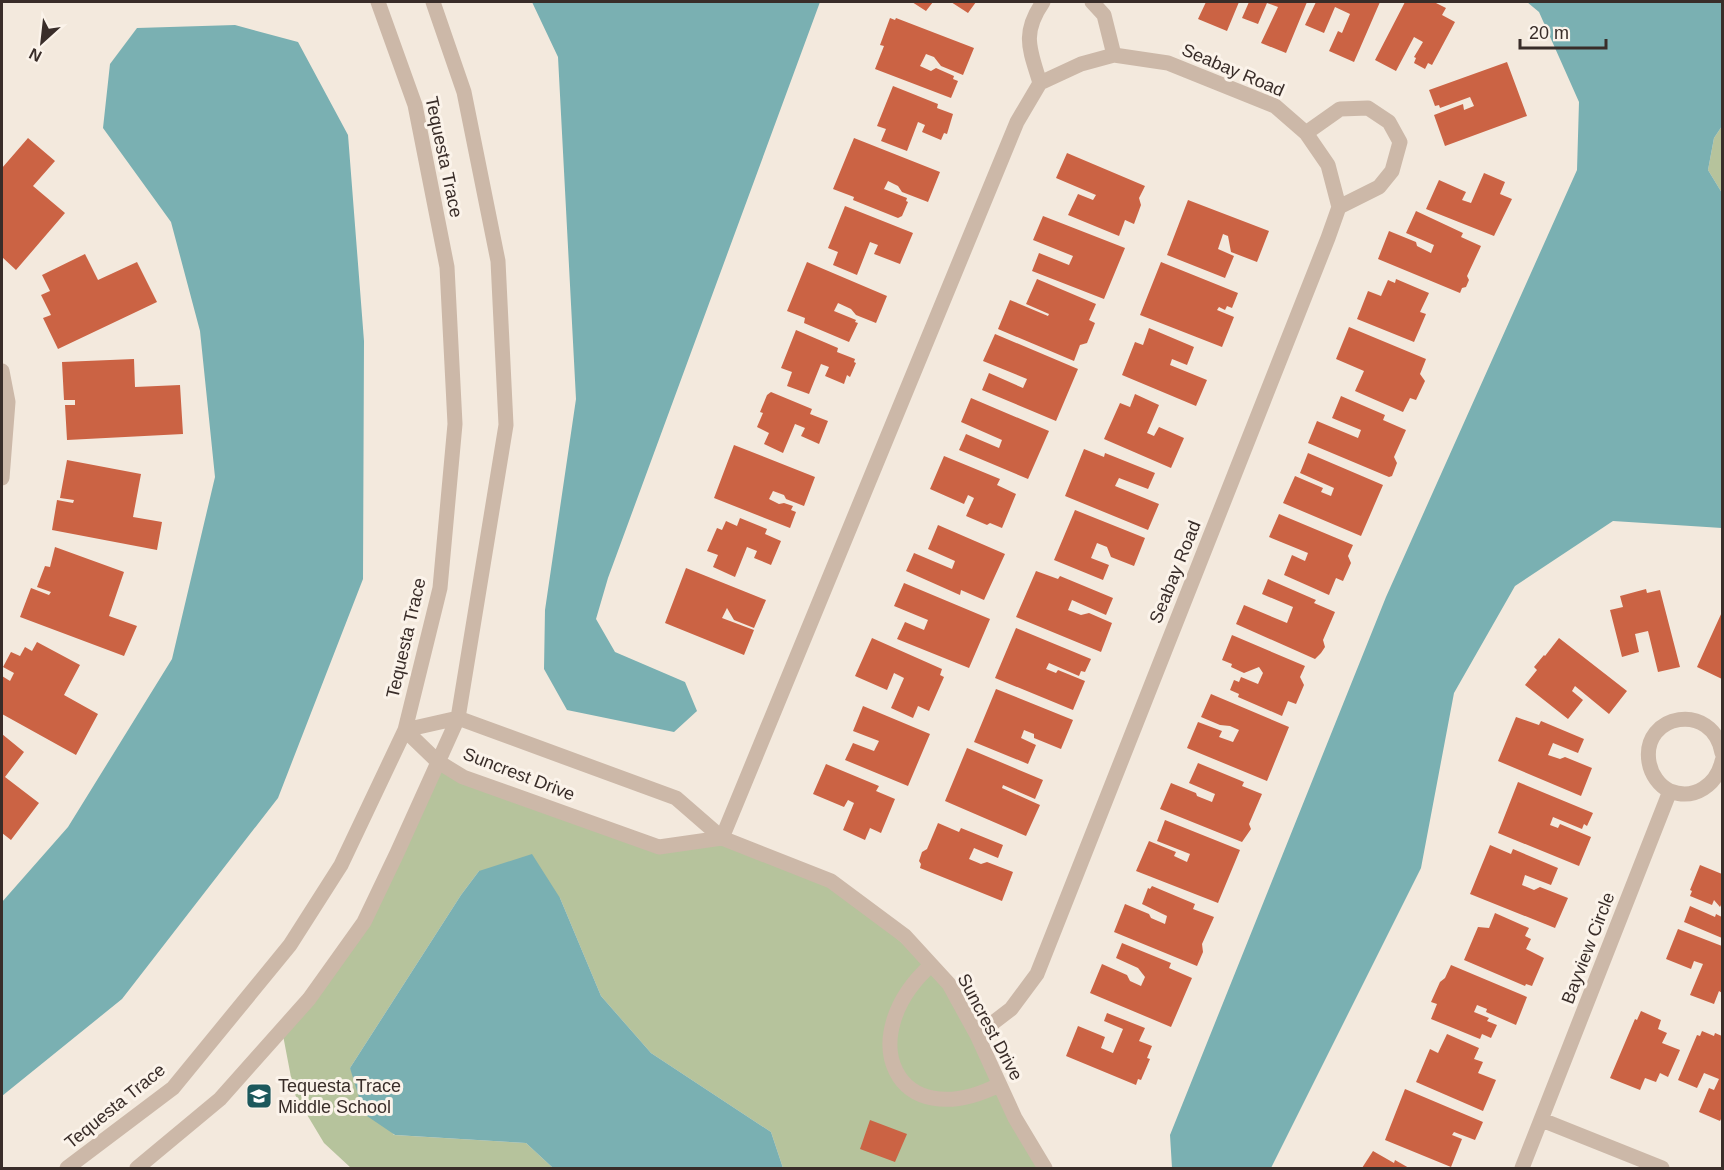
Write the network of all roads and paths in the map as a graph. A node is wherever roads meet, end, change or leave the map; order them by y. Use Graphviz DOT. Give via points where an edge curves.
graph roads {
  1 [pos="378,2"];
  2 [pos="432,2"];
  3 [pos="1043,2"];
  4 [pos="1092,2"];
  5 [pos="1114,55"];
  6 [pos="1040,84"];
  7 [pos="1306,133"];
  8 [pos="1339,207"];
  9 [pos="2,371"];
  10 [pos="2,478"];
  11 [pos="458,718"];
  12 [pos="405,730"];
  13 [pos="1722,753"];
  14 [pos="1722,760"];
  15 [pos="437,762"];
  16 [pos="1670,790"];
  17 [pos="722,838"];
  18 [pos="931,965"];
  19 [pos="977,1035"];
  20 [pos="999,1085"];
  21 [pos="1542,1120"];
  22 [pos="67,1168"];
  23 [pos="138,1168"];
  24 [pos="1045,1168"];
  25 [pos="1522,1168"];
  26 [pos="1662,1168"];
  1 -- 12 [label="street, Tequesta Trace" via="415,105 447,267 455,424 440,588"];
  2 -- 11 [label="street, Tequesta Trace" via="464,92 498,261 506,425"];
  3 -- 6 [label="street" via="1028,43"];
  4 -- 5 [label="street" via="1104,15"];
  5 -- 6 [label="street, Seabay Road" via="1081,64"];
  5 -- 7 [label="street, Seabay Road" via="1168,63 1275,106"];
  6 -- 17 [label="street" via="1017,122"];
  7 -- 8 [label="street, Seabay Road" via="1328,165"];
  7 -- 8 [label="street" via="1340,110 1368,108 1389,122 1400,142 1392,171 1379,188"];
  8 -- 19 [label="street, Seabay Road" via="1037,974 1011,1009"];
  9 -- 10 [label="street" via="8,402"];
  11 -- 12 [label="street, Suncrest Drive"];
  11 -- 15 [label="street, Tequesta Trace"];
  11 -- 17 [label="street, Suncrest Drive" via="676,798"];
  12 -- 15 [label="street, Suncrest Drive"];
  12 -- 22 [label="street, Tequesta Trace" via="341,865 290,945 173,1088"];
  13 -- 16 [label="street" via="1721,742 1713,730 1700,722 1686,718 1659,729 1651,741 1650,770"];
  14 -- 16 [label="street" via="1712,783 1699,791 1684,794"];
  15 -- 17 [label="street, Suncrest Drive" via="463,777 659,847"];
  15 -- 23 [label="street, Tequesta Trace" via="363,922 309,999 220,1099"];
  16 -- 21 [label="street, Bayview Circle"];
  17 -- 18 [label="street, Suncrest Drive" via="831,881 905,936"];
  18 -- 19 [label="street, Suncrest Drive" via="949,984"];
  18 -- 20 [label="street" via="906,993 891,1025 889,1052 897,1074 915,1091 936,1099 968,1097"];
  19 -- 20 [label="street, Suncrest Drive"];
  20 -- 24 [label="street, Suncrest Drive"];
  21 -- 25 [label="street, Bayview Circle"];
  21 -- 26 [label="street"];
}
